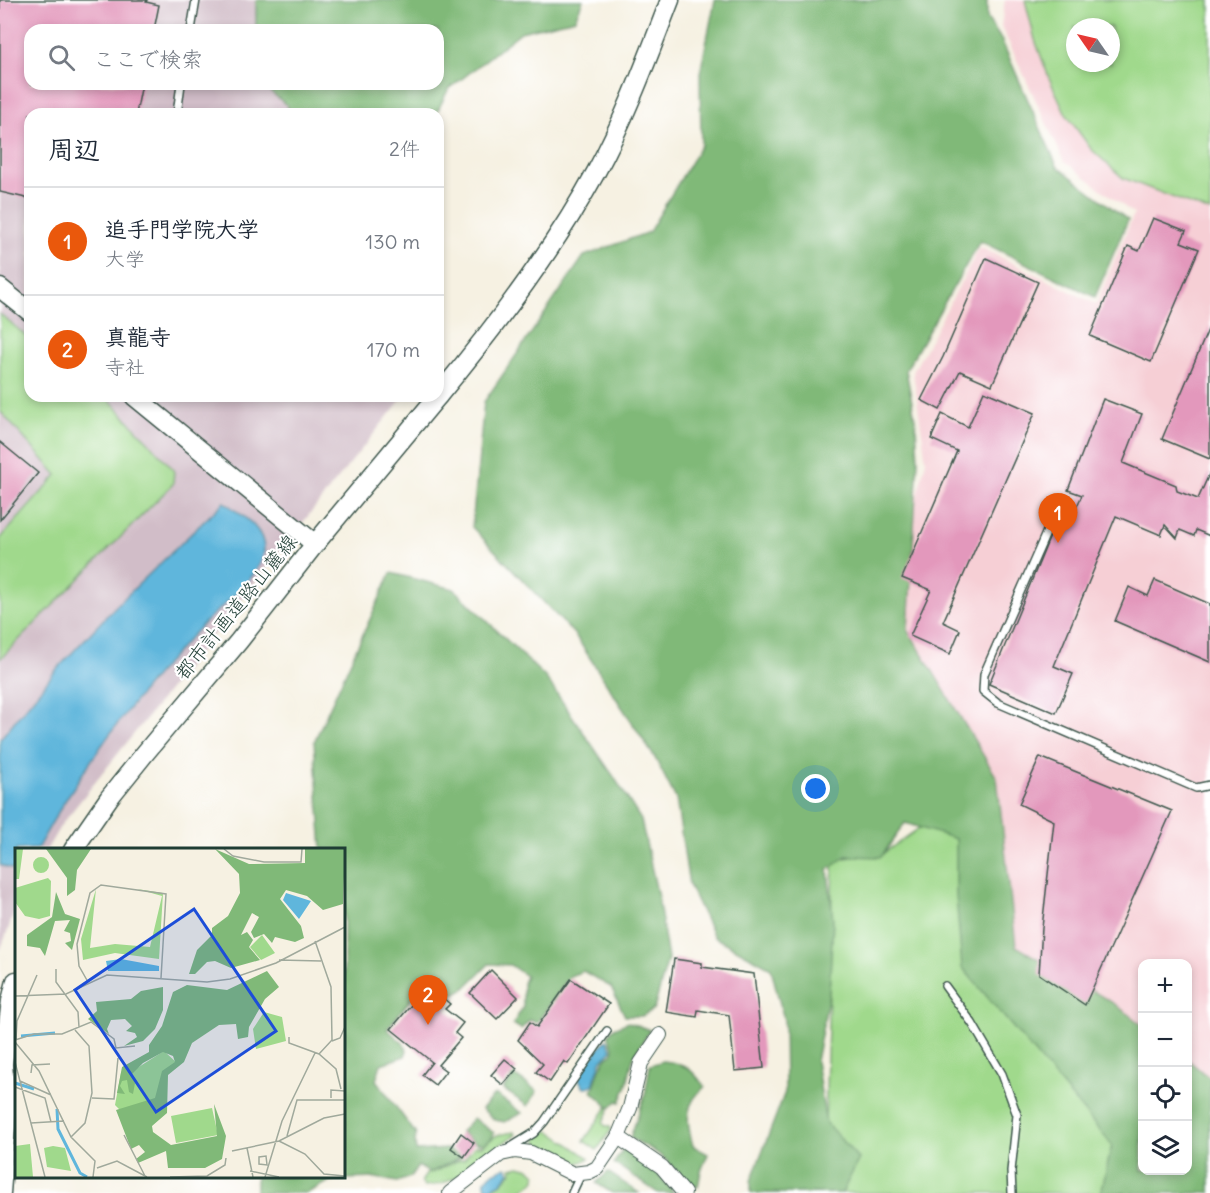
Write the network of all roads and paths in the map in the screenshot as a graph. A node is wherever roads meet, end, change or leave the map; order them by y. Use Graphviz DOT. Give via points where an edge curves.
graph roads {
  1 [pos="196,0"];
  2 [pos="670,0"];
  3 [pos="192,24"];
  4 [pos="180,90"];
  5 [pos="178,108"];
  6 [pos="0,288"];
  7 [pos="24,307"];
  8 [pos="444,388"];
  9 [pos="141,402"];
  10 [pos="433,402"];
  11 [pos="1051,522"];
  12 [pos="315,544"];
  13 [pos="1210,785"];
  14 [pos="74,848"];
  15 [pos="15,985"];
  16 [pos="945,986"];
  17 [pos="607,1031"];
  18 [pos="660,1035"];
  19 [pos="2,1064"];
  20 [pos="618,1137"];
  21 [pos="501,1154"];
  22 [pos="581,1174"];
  23 [pos="1,1193"];
  24 [pos="450,1193"];
  25 [pos="572,1193"];
  26 [pos="684,1193"];
  27 [pos="1012,1193"];
  1 -- 3 [label="lane"];
  2 -- 8 [label="street, 都市計画道路山麓線" via="597,171 554,244"];
  4 -- 5 [label="lane"];
  6 -- 7 [label="street"];
  9 -- 12 [label="street"];
  10 -- 12 [label="street, 都市計画道路山麓線"];
  11 -- 13 [label="lane" via="984,674 983,691 998,703 1196,788"];
  12 -- 14 [label="street, 都市計画道路山麓線" via="109,798"];
  15 -- 19 [label="street"];
  16 -- 27 [label="lane" via="1002,1074 1017,1115"];
  17 -- 21 [label="lane" via="544,1122"];
  18 -- 20 [label="street" via="641,1063"];
  19 -- 23 [label="street" via="7,1114"];
  20 -- 22 [label="street" via="597,1168"];
  20 -- 26 [label="street" via="662,1167"];
  21 -- 22 [label="street" via="531,1153 565,1171"];
  21 -- 24 [label="street"];
  22 -- 25 [label="lane"];
}
